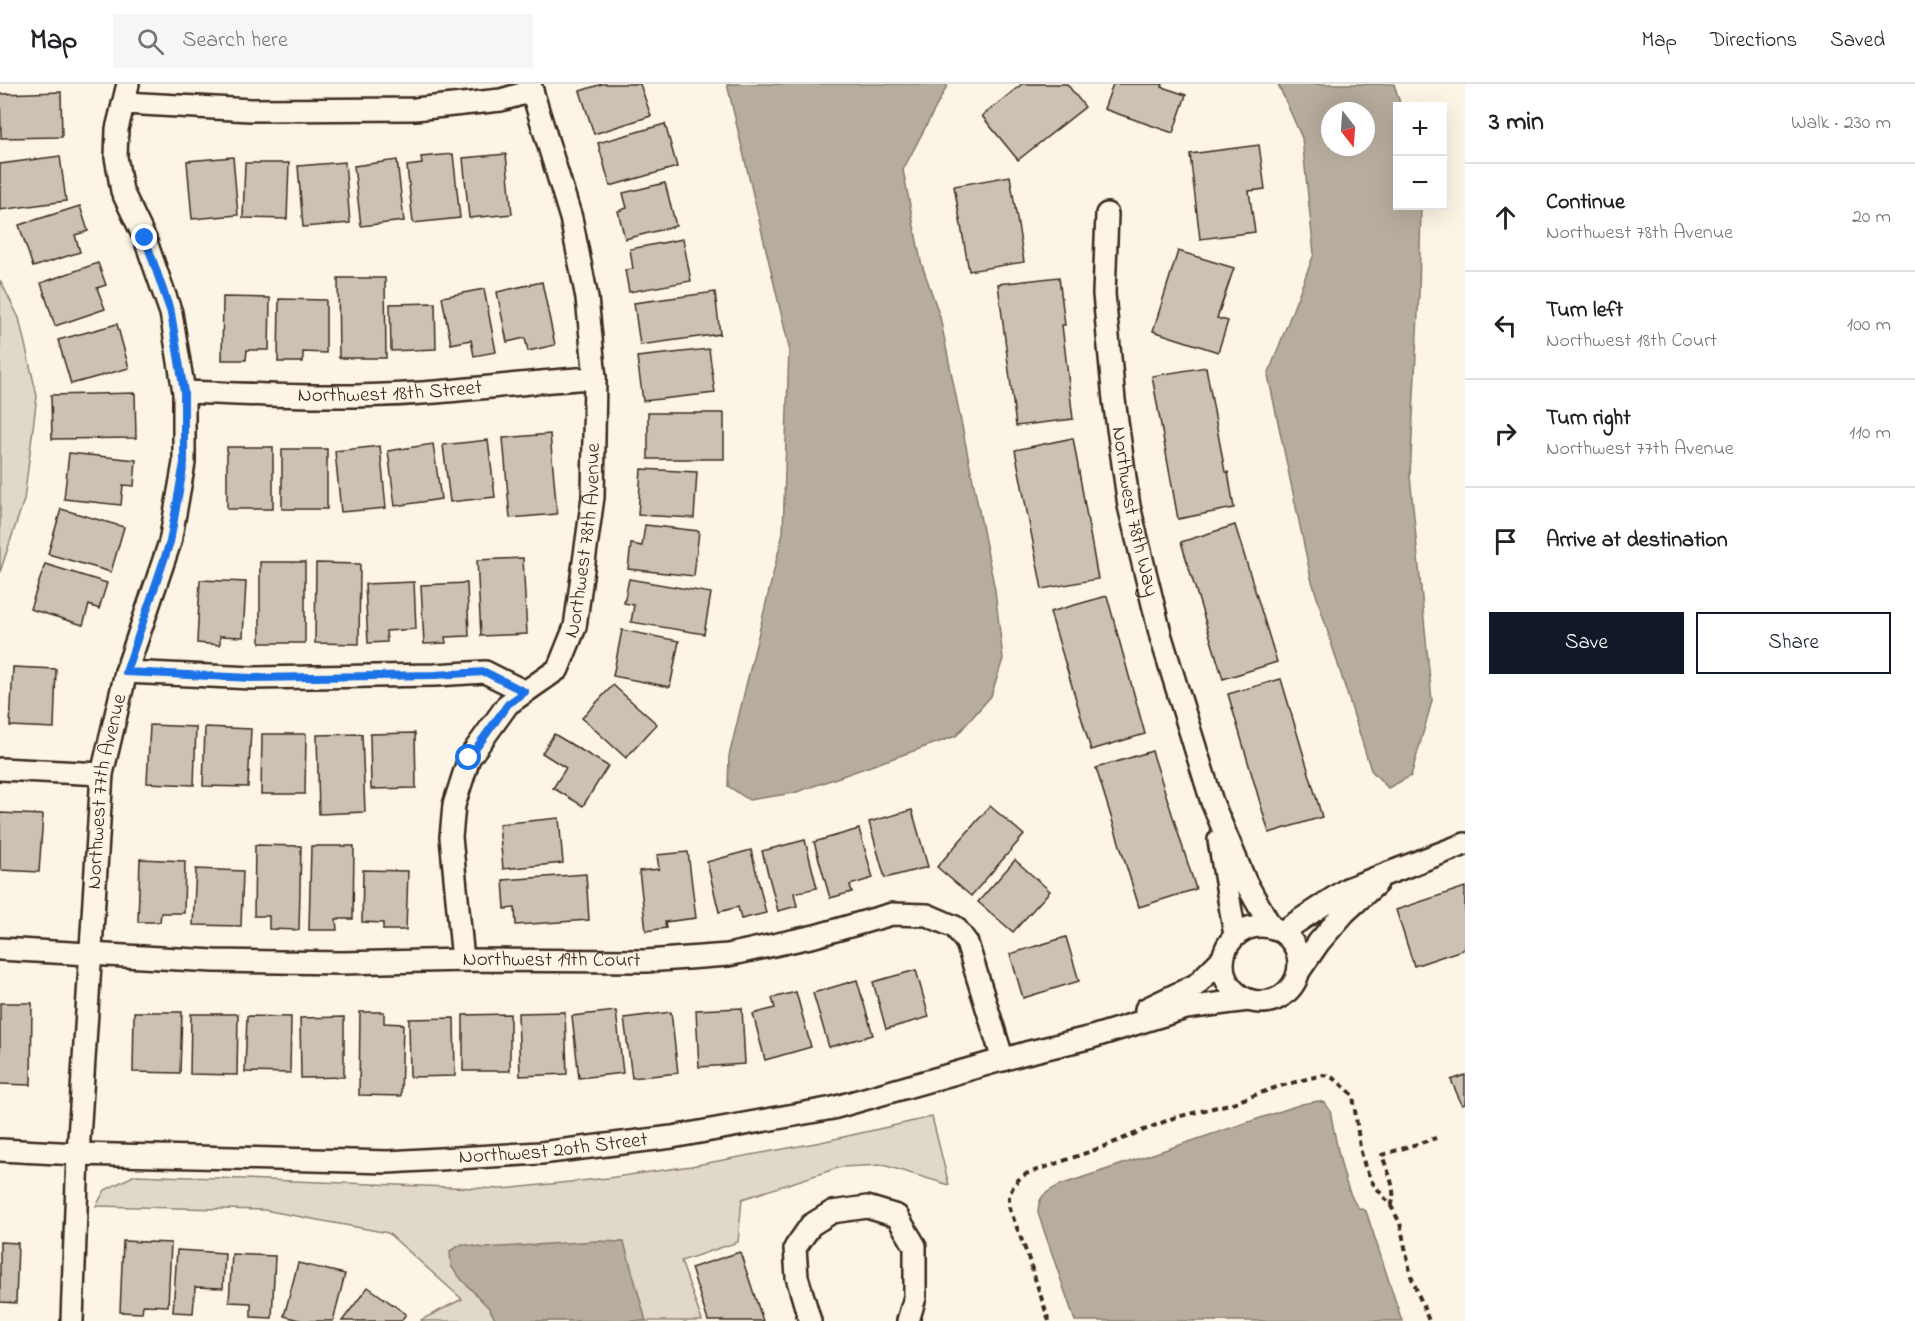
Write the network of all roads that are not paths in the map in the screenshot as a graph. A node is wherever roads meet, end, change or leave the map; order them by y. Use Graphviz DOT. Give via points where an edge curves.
graph roads {
  1 [pos="531,87"];
  2 [pos="126,94"];
  3 [pos="1107,214"];
  4 [pos="595,378"];
  5 [pos="184,392"];
  6 [pos="126,672"];
  7 [pos="525,692"];
  8 [pos="0,769"];
  9 [pos="102,774"];
  10 [pos="1212,801"];
  11 [pos="1465,844"];
  12 [pos="1384,876"];
  13 [pos="1277,929"];
  14 [pos="1235,935"];
  15 [pos="0,950"];
  16 [pos="91,954"];
  17 [pos="1223,958"];
  18 [pos="463,960"];
  19 [pos="1299,971"];
  20 [pos="1248,1000"];
  21 [pos="1092,1037"];
  22 [pos="1003,1060"];
  23 [pos="0,1150"];
  24 [pos="78,1154"];
  25 [pos="72,1321"];
  26 [pos="810,1321"];
  27 [pos="908,1321"];
  1 -- 2 [label="street" via="501,100 415,110 251,110"];
  1 -- 4 [label="street, Northwest 78th Avenue" via="571,218 587,298"];
  2 -- 5 [label="street, Northwest 77th Avenue" via="117,129 116,157 123,191 145,238 171,313"];
  3 -- 10 [label="street, Northwest 78th Way" via="1104,294 1129,506 1161,638"];
  4 -- 5 [label="street, Northwest 18th Street" via="409,394 307,397"];
  4 -- 7 [label="street, Northwest 78th Avenue" via="593,497 575,627 558,669"];
  5 -- 6 [label="street, Northwest 77th Avenue" via="184,463 170,542"];
  6 -- 7 [label="street" via="252,678 485,672"];
  6 -- 9 [label="street, Northwest 77th Avenue"];
  7 -- 18 [label="street, Northwest 78th Avenue" via="508,704 469,758 454,805 451,837"];
  8 -- 9 [label="street"];
  9 -- 16 [label="street, Northwest 77th Avenue"];
  10 -- 13 [label="street, Northwest 78th Way" via="1246,883"];
  10 -- 14 [label="street, Northwest 78th Way"];
  11 -- 12 [label="street"];
  12 -- 13 [label="street" via="1347,889"];
  12 -- 19 [label="street" via="1345,912"];
  13 -- 14 [label="street" via="1259,925"];
  13 -- 19 [label="street" via="1291,939 1297,950"];
  14 -- 17 [label="street"];
  15 -- 16 [label="street, Northwest 19th Court"];
  16 -- 18 [label="street, Northwest 19th Court" via="331,963"];
  16 -- 24 [label="street, Northwest 77th Avenue"];
  17 -- 20 [label="street" via="1228,984"];
  17 -- 21 [label="street, Northwest 20th Street" via="1196,985"];
  18 -- 22 [label="street, Northwest 19th Court" via="646,961 728,955 892,914 927,915 955,927 967,944"];
  19 -- 20 [label="street" via="1294,984 1275,1000"];
  20 -- 21 [label="street, Northwest 20th Street" via="1185,1008"];
  21 -- 22 [label="street, Northwest 20th Street"];
  22 -- 24 [label="street, Northwest 20th Street" via="833,1108 672,1137 541,1153 388,1162"];
  23 -- 24 [label="street, Northwest 20th Street"];
  24 -- 25 [label="street, Northwest 77th Avenue"];
  26 -- 27 [label="street" via="797,1277 795,1248 811,1225 832,1212 867,1207 897,1216 915,1246 915,1297"];
}
